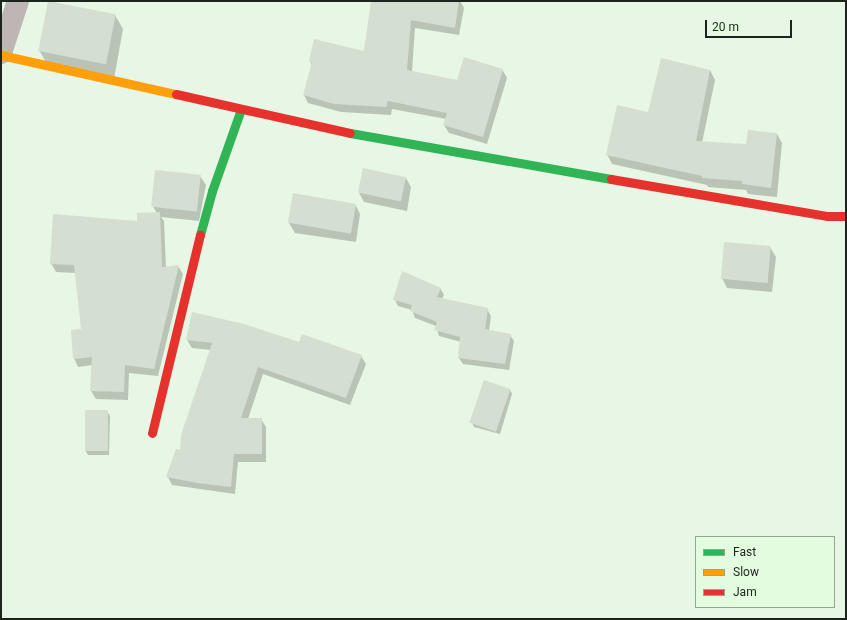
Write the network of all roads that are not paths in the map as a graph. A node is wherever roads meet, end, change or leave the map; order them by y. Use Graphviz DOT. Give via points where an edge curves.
graph roads {
  1 [pos="18,1"];
  2 [pos="1,54"];
  3 [pos="241,109"];
  4 [pos="846,216"];
  5 [pos="152,433"];
  1 -- 2 [label="street"];
  2 -- 3 [label="street"];
  3 -- 4 [label="street" via="390,142 828,216"];
  3 -- 5 [label="street" via="212,191 184,292"];
}
